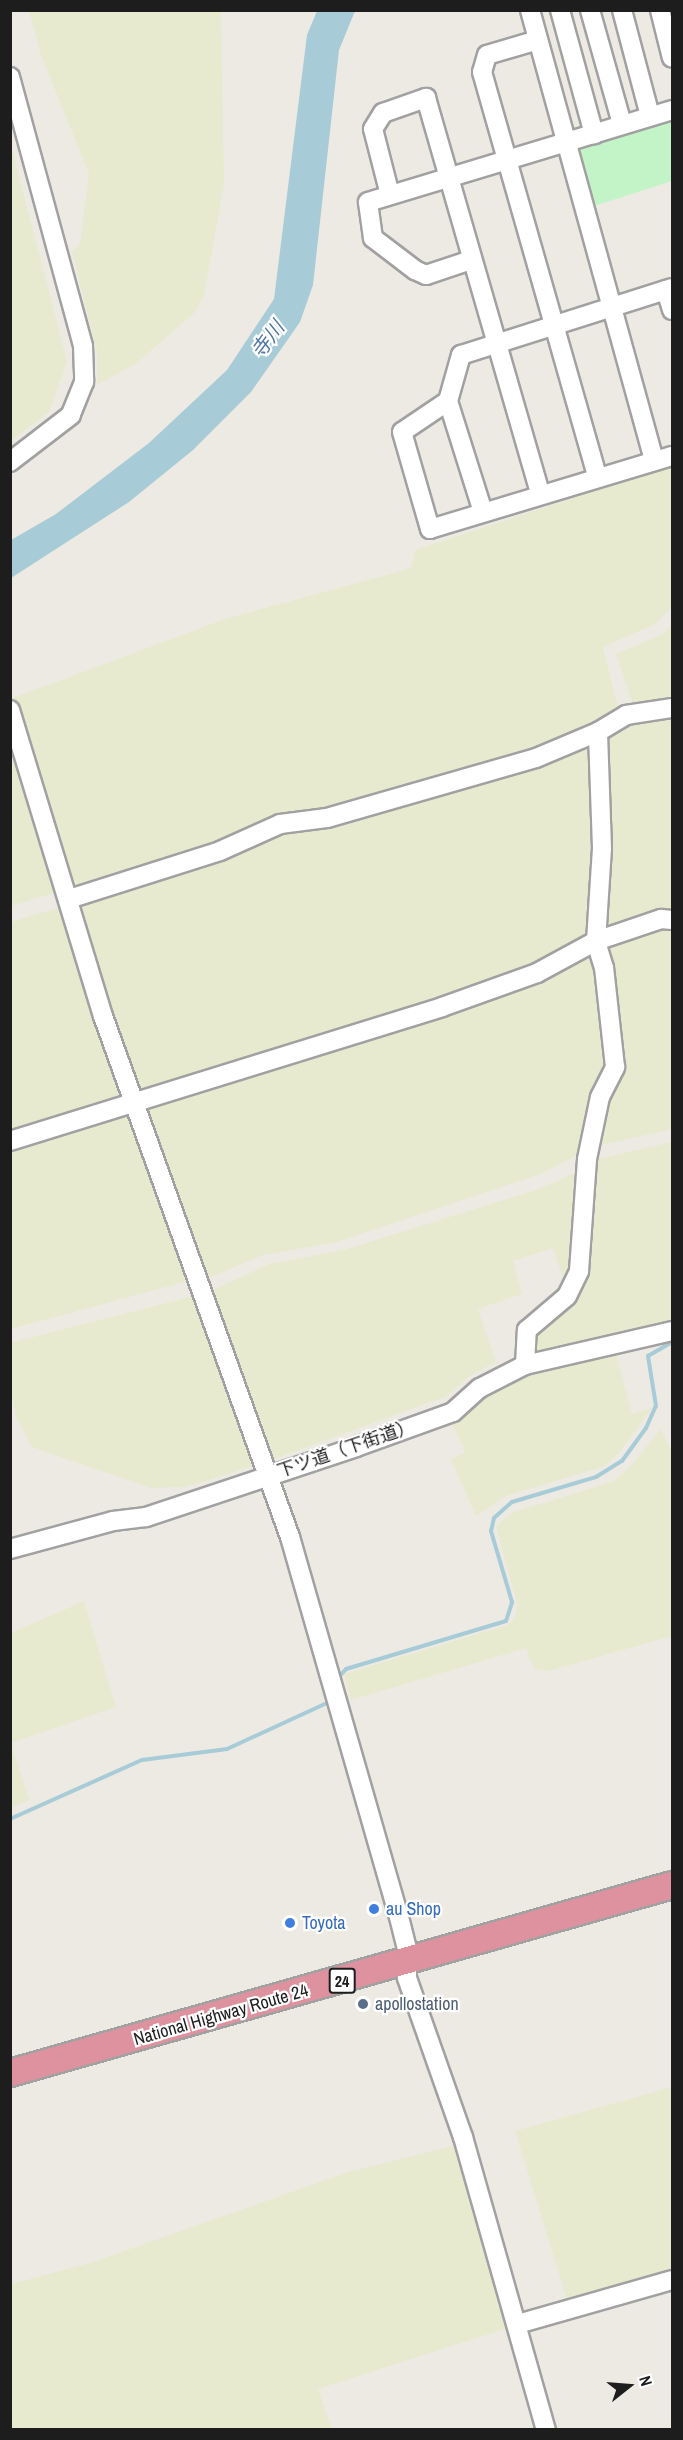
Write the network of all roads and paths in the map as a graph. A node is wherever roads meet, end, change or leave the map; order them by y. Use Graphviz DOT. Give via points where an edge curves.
graph roads {
  1 [pos="530,10"];
  2 [pos="560,10"];
  3 [pos="590,10"];
  4 [pos="622,10"];
  5 [pos="660,10"];
  6 [pos="538,40"];
  7 [pos="672,57"];
  8 [pos="10,77"];
  9 [pos="672,110"];
  10 [pos="650,116"];
  11 [pos="622,124"];
  12 [pos="594,134"];
  13 [pos="564,143"];
  14 [pos="507,160"];
  15 [pos="449,177"];
  16 [pos="390,195"];
  17 [pos="471,260"];
  18 [pos="669,289"];
  19 [pos="610,307"];
  20 [pos="672,310"];
  21 [pos="551,325"];
  22 [pos="494,342"];
  23 [pos="448,401"];
  24 [pos="672,456"];
  25 [pos="654,461"];
  26 [pos="10,462"];
  27 [pos="597,477"];
  28 [pos="540,494"];
  29 [pos="483,512"];
  30 [pos="672,708"];
  31 [pos="10,710"];
  32 [pos="598,732"];
  33 [pos="69,899"];
  34 [pos="672,920"];
  35 [pos="596,941"];
  36 [pos="133,1105"];
  37 [pos="10,1141"];
  38 [pos="672,1331"];
  39 [pos="525,1365"];
  40 [pos="269,1475"];
  41 [pos="10,1549"];
  42 [pos="672,1885"];
  43 [pos="406,1963"];
  44 [pos="10,2073"];
  45 [pos="672,2280"];
  46 [pos="518,2324"];
  47 [pos="546,2430"];
  1 -- 6 [label="street"];
  2 -- 12 [label="street"];
  3 -- 11 [label="street"];
  4 -- 10 [label="street"];
  5 -- 7 [label="street"];
  6 -- 13 [label="street"];
  6 -- 14 [label="street" via="487,55 482,72"];
  8 -- 26 [label="street" via="83,346 84,382 71,415"];
  9 -- 10 [label="street"];
  10 -- 11 [label="street"];
  11 -- 12 [label="street"];
  12 -- 13 [label="street"];
  13 -- 14 [label="street"];
  13 -- 19 [label="street"];
  14 -- 15 [label="street"];
  14 -- 21 [label="street"];
  15 -- 16 [label="street"];
  15 -- 16 [label="street" via="426,98 384,113 373,129"];
  15 -- 17 [label="street"];
  16 -- 17 [label="street" via="368,202 373,238 426,275"];
  17 -- 22 [label="street"];
  18 -- 19 [label="street"];
  18 -- 20 [label="street"];
  19 -- 21 [label="street"];
  19 -- 25 [label="street"];
  21 -- 22 [label="street"];
  21 -- 27 [label="street"];
  22 -- 23 [label="street" via="461,355"];
  22 -- 28 [label="street"];
  23 -- 29 [label="street"];
  23 -- 29 [label="street" via="402,432 430,529"];
  24 -- 25 [label="street"];
  25 -- 27 [label="street"];
  27 -- 28 [label="street"];
  28 -- 29 [label="street"];
  30 -- 32 [label="street" via="626,715"];
  31 -- 33 [label="street"];
  32 -- 33 [label="street" via="503,768 327,819 280,824 220,850"];
  32 -- 35 [label="street" via="602,848"];
  33 -- 36 [label="street"];
  34 -- 35 [label="street" via="661,919"];
  35 -- 36 [label="street" via="537,973 442,1007"];
  35 -- 39 [label="street" via="604,968 615,1067 600,1097 587,1159 579,1270 567,1296 527,1330"];
  36 -- 37 [label="street"];
  36 -- 40 [label="street"];
  38 -- 39 [label="street, 下ツ道（下街道）"];
  39 -- 40 [label="street, 下ツ道（下街道）" via="480,1388 453,1412"];
  40 -- 41 [label="street, 下ツ道（下街道）" via="146,1517 113,1521"];
  40 -- 43 [label="street" via="399,1917 407,1948"];
  42 -- 43 [label="highway, National Highway Route 24 / 24"];
  43 -- 44 [label="highway, National Highway Route 24 / 24"];
  43 -- 46 [label="street" via="411,1991 463,2137"];
  45 -- 46 [label="street"];
  46 -- 47 [label="street"];
}
